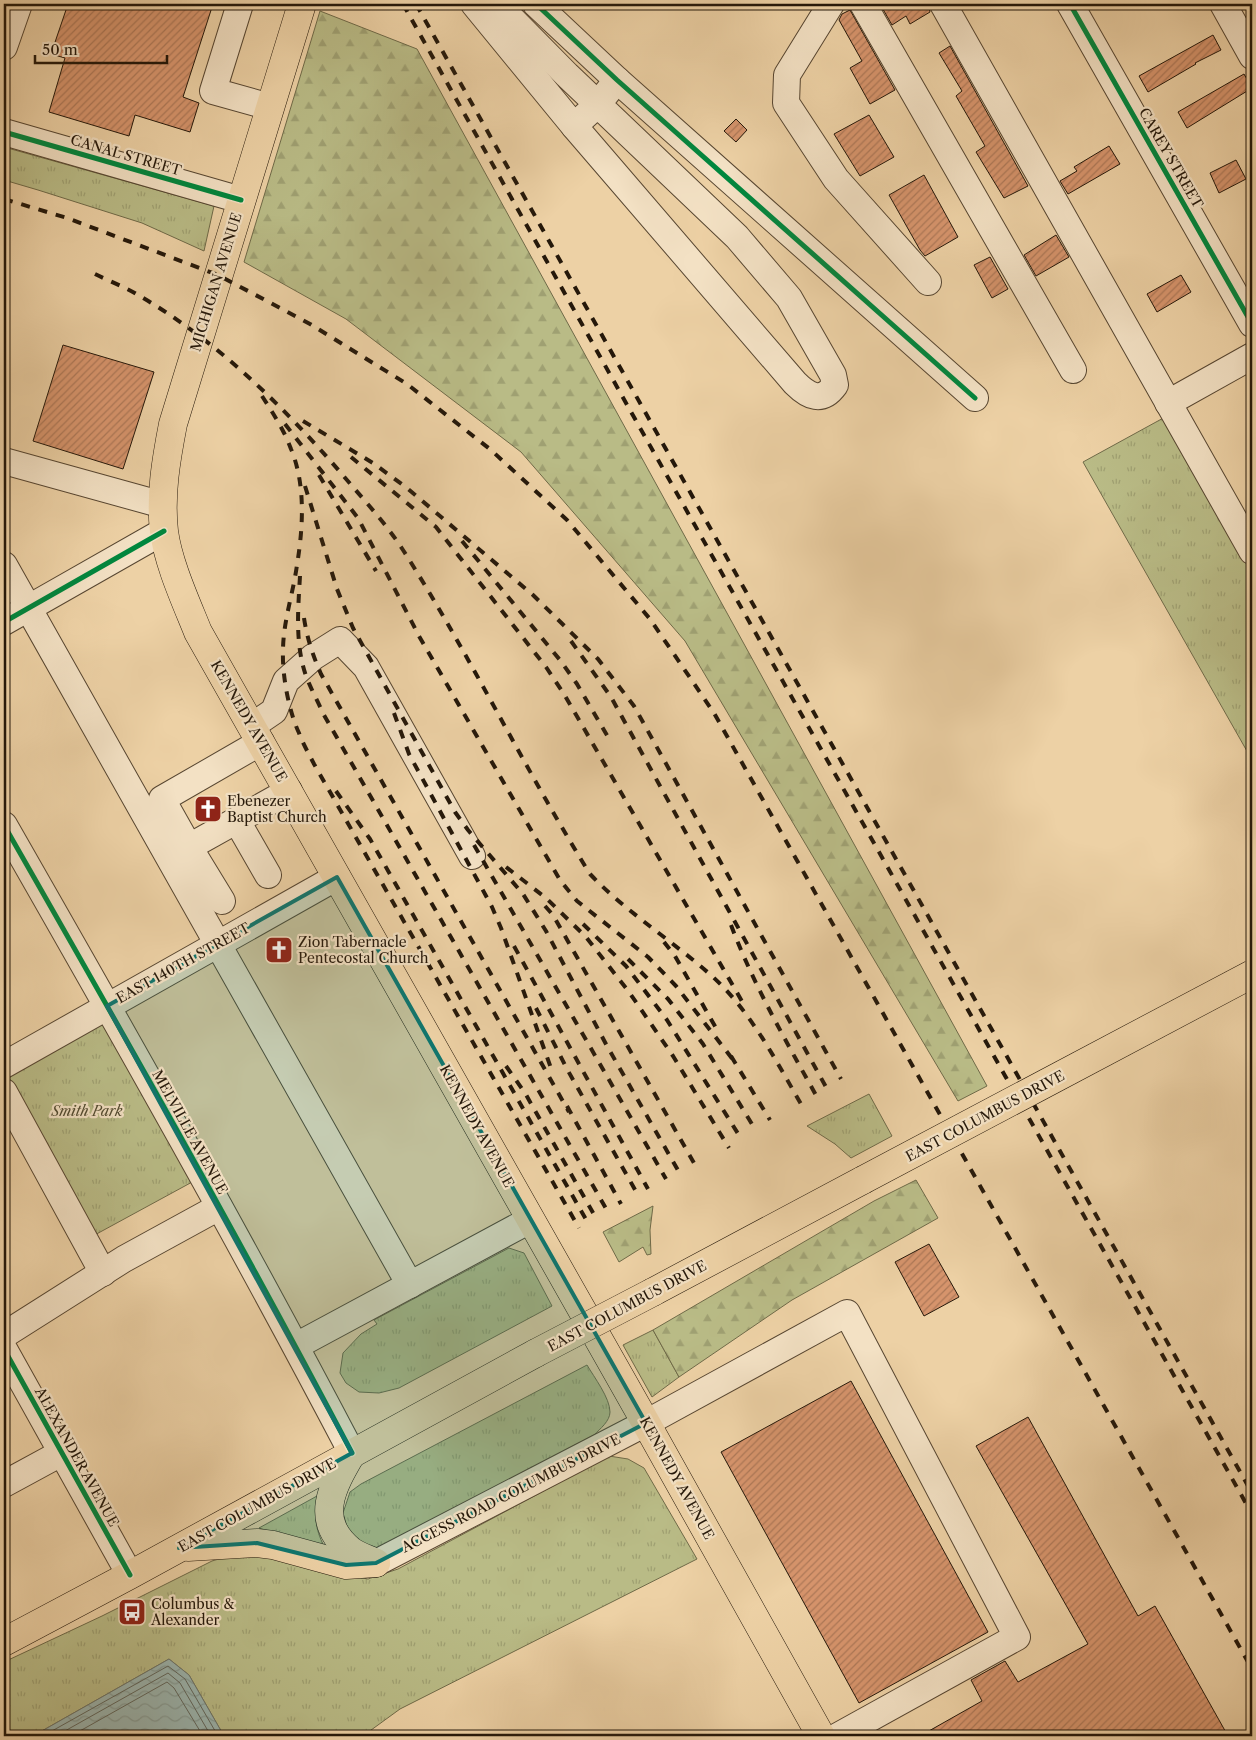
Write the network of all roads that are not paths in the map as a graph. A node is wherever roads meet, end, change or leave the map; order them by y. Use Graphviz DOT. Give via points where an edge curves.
graph roads {
  1 [pos="19,4"];
  2 [pos="240,4"];
  3 [pos="302,4"];
  4 [pos="474,4"];
  5 [pos="497,4"];
  6 [pos="536,4"];
  7 [pos="831,4"];
  8 [pos="862,4"];
  9 [pos="943,4"];
  10 [pos="1070,4"];
  11 [pos="1223,4"];
  12 [pos="4,47"];
  13 [pos="1252,56"];
  14 [pos="617,80"];
  15 [pos="598,104"];
  16 [pos="270,106"];
  17 [pos="574,126"];
  18 [pos="4,132"];
  19 [pos="241,200"];
  20 [pos="928,282"];
  21 [pos="1252,324"];
  22 [pos="1252,356"];
  23 [pos="1074,370"];
  24 [pos="975,398"];
  25 [pos="1168,403"];
  26 [pos="4,461"];
  27 [pos="164,518"];
  28 [pos="1252,551"];
  29 [pos="4,565"];
  30 [pos="28,608"];
  31 [pos="4,622"];
  32 [pos="256,734"];
  33 [pos="289,791"];
  34 [pos="237,821"];
  35 [pos="4,825"];
  36 [pos="190,847"];
  37 [pos="472,856"];
  38 [pos="268,875"];
  39 [pos="337,877"];
  40 [pos="222,901"];
  41 [pos="218,943"];
  42 [pos="1252,974"];
  43 [pos="107,1006"];
  44 [pos="4,1064"];
  45 [pos="4,1092"];
  46 [pos="219,1207"];
  47 [pos="530,1220"];
  48 [pos="103,1273"];
  49 [pos="410,1284"];
  50 [pos="4,1335"];
  51 [pos="296,1346"];
  52 [pos="4,1349"];
  53 [pos="646,1422"];
  54 [pos="62,1452"];
  55 [pos="352,1453"];
  56 [pos="4,1484"];
  57 [pos="179,1548"];
  58 [pos="376,1563"];
  59 [pos="130,1575"];
  60 [pos="4,1642"];
  61 [pos="876,1727"];
  62 [pos="821,1736"];
  63 [pos="838,1736"];
  1 -- 12 [label="street"];
  2 -- 16 [label="street" via="213,91"];
  3 -- 16 [label="main road, MICHIGAN AVENUE"];
  4 -- 17 [label="street"];
  5 -- 15 [label="street"];
  6 -- 14 [label="street"];
  7 -- 20 [label="street" via="787,75 786,103 836,179"];
  8 -- 23 [label="street"];
  9 -- 25 [label="street"];
  10 -- 21 [label="street, CAREY STREET"];
  11 -- 13 [label="street"];
  14 -- 15 [label="street"];
  14 -- 24 [label="street"];
  15 -- 17 [label="street"];
  15 -- 17 [label="street" via="737,237 790,298 833,375 835,385 829,393 817,397 795,383"];
  16 -- 19 [label="main road, MICHIGAN AVENUE"];
  18 -- 19 [label="street, CANAL STREET"];
  19 -- 27 [label="main road, MICHIGAN AVENUE" via="172,424 164,473"];
  22 -- 25 [label="street"];
  25 -- 28 [label="street"];
  26 -- 27 [label="street"];
  27 -- 30 [label="street"];
  27 -- 32 [label="main road, KENNEDY AVENUE" via="170,556 198,632"];
  29 -- 30 [label="street"];
  30 -- 31 [label="street"];
  30 -- 41 [label="street"];
  32 -- 33 [label="main road, KENNEDY AVENUE"];
  32 -- 36 [label="street" via="162,799"];
  32 -- 37 [label="street" via="274,711 286,681 313,657 340,640 366,667"];
  33 -- 34 [label="street"];
  33 -- 39 [label="main road, KENNEDY AVENUE"];
  34 -- 36 [label="street"];
  34 -- 38 [label="street"];
  35 -- 43 [label="street, MELVILLE AVENUE"];
  36 -- 40 [label="street"];
  39 -- 41 [label="street, EAST 140TH STREET"];
  39 -- 47 [label="main road, KENNEDY AVENUE"];
  41 -- 43 [label="street, EAST 140TH STREET"];
  41 -- 49 [label="street"];
  42 -- 55 [label="main road, EAST COLUMBUS DRIVE, bridge"];
  43 -- 44 [label="street, EAST 140TH STREET"];
  43 -- 46 [label="street, MELVILLE AVENUE"];
  45 -- 48 [label="street"];
  46 -- 48 [label="street"];
  46 -- 51 [label="street, MELVILLE AVENUE"];
  47 -- 49 [label="street"];
  47 -- 53 [label="main road, KENNEDY AVENUE"];
  48 -- 50 [label="street"];
  49 -- 51 [label="street"];
  51 -- 55 [label="street, MELVILLE AVENUE"];
  52 -- 54 [label="street, ALEXANDER AVENUE"];
  53 -- 58 [label="street, ACCESS ROAD COLUMBUS DRIVE"];
  53 -- 61 [label="street, ACCESS ROAD COLUMBUS DRIVE" via="847,1313 1017,1637"];
  53 -- 62 [label="main road, KENNEDY AVENUE"];
  54 -- 56 [label="street"];
  54 -- 59 [label="street, ALEXANDER AVENUE"];
  55 -- 57 [label="main road, EAST COLUMBUS DRIVE"];
  55 -- 58 [label="main road" via="333,1490 328,1508 330,1520 352,1552"];
  57 -- 58 [label="main road" via="257,1543 346,1565"];
  57 -- 59 [label="main road, EAST COLUMBUS DRIVE"];
  59 -- 60 [label="main road, EAST COLUMBUS DRIVE"];
  61 -- 63 [label="street"];
}
